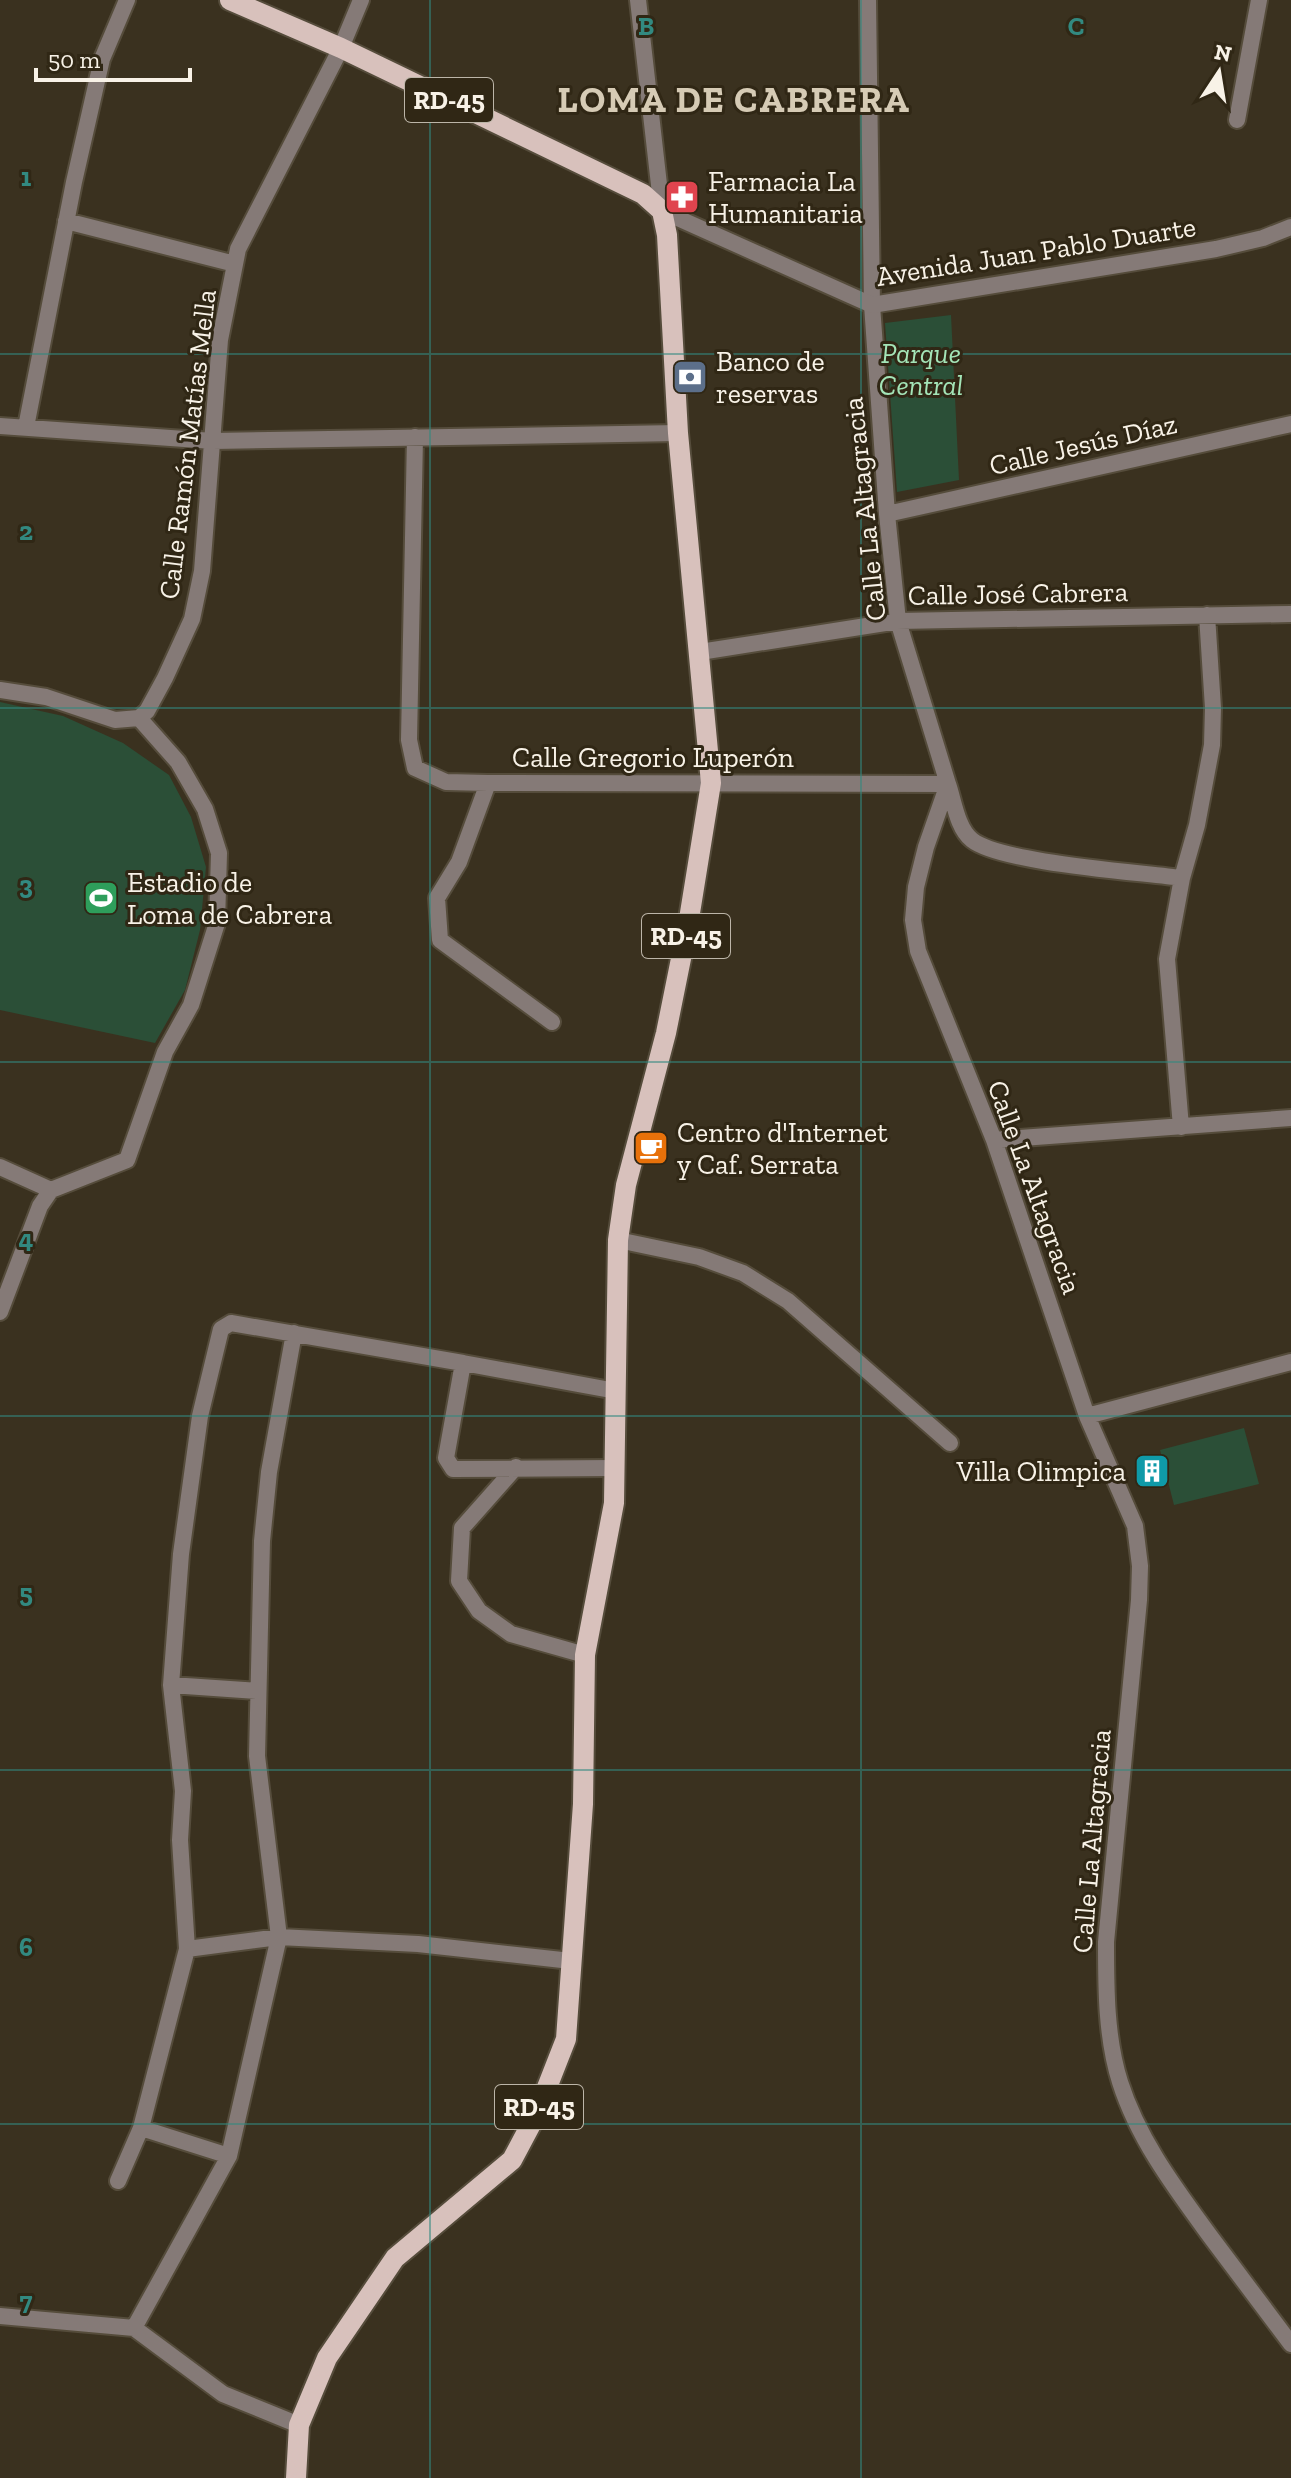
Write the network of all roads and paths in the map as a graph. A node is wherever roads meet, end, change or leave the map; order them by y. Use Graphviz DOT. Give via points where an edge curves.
graph roads {
  1 [pos="127,0"];
  2 [pos="230,0"];
  3 [pos="361,0"];
  4 [pos="638,0"];
  5 [pos="868,0"];
  6 [pos="1259,0"];
  7 [pos="341,48"];
  8 [pos="1237,120"];
  9 [pos="662,211"];
  10 [pos="66,221"];
  11 [pos="1291,227"];
  12 [pos="235,264"];
  13 [pos="872,305"];
  14 [pos="1291,424"];
  15 [pos="0,426"];
  16 [pos="26,427"];
  17 [pos="678,433"];
  18 [pos="415,437"];
  19 [pos="213,441"];
  20 [pos="887,514"];
  21 [pos="1291,614"];
  22 [pos="1207,615"];
  23 [pos="898,621"];
  24 [pos="700,652"];
  25 [pos="0,690"];
  26 [pos="139,718"];
  27 [pos="488,783"];
  28 [pos="711,783"];
  29 [pos="948,784"];
  30 [pos="1182,878"];
  31 [pos="552,1022"];
  32 [pos="1291,1118"];
  33 [pos="1181,1127"];
  34 [pos="994,1140"];
  35 [pos="0,1167"];
  36 [pos="51,1190"];
  37 [pos="618,1240"];
  38 [pos="0,1312"];
  39 [pos="294,1333"];
  40 [pos="1291,1362"];
  41 [pos="463,1363"];
  42 [pos="616,1391"];
  43 [pos="1087,1416"];
  44 [pos="950,1443"];
  45 [pos="516,1467"];
  46 [pos="614,1468"];
  47 [pos="585,1655"];
  48 [pos="171,1685"];
  49 [pos="258,1691"];
  50 [pos="279,1937"];
  51 [pos="187,1949"];
  52 [pos="571,1961"];
  53 [pos="141,2128"];
  54 [pos="229,2156"];
  55 [pos="118,2181"];
  56 [pos="0,2316"];
  57 [pos="134,2328"];
  58 [pos="1291,2344"];
  59 [pos="299,2425"];
  60 [pos="296,2478"];
  1 -- 10 [label="street" via="102,59"];
  2 -- 7 [label="main road, RD-45"];
  3 -- 7 [label="street, Calle Ramón Matías Mella"];
  4 -- 9 [label="street"];
  5 -- 13 [label="street, Calle La Altagracia"];
  6 -- 8 [label="street"];
  7 -- 9 [label="main road, RD-45" via="643,194"];
  7 -- 12 [label="street, Calle Ramón Matías Mella"];
  9 -- 13 [label="street, Avenida Juan Pablo Duarte"];
  9 -- 17 [label="main road, RD-45"];
  10 -- 12 [label="street"];
  10 -- 16 [label="street"];
  11 -- 13 [label="street, Avenida Juan Pablo Duarte" via="1216,249"];
  12 -- 19 [label="street, Calle Ramón Matías Mella" via="220,340"];
  13 -- 20 [label="street, Calle La Altagracia"];
  14 -- 20 [label="street, Calle Jesús Díaz"];
  15 -- 16 [label="street"];
  16 -- 19 [label="street"];
  17 -- 18 [label="street"];
  17 -- 24 [label="main road, RD-45"];
  18 -- 19 [label="street"];
  18 -- 27 [label="street, Calle Gregorio Luperón" via="409,740 415,768 446,782"];
  19 -- 26 [label="street, Calle Ramón Matías Mella" via="202,571 192,619 165,678"];
  20 -- 23 [label="street, Calle La Altagracia"];
  21 -- 22 [label="street, Calle José Cabrera"];
  22 -- 23 [label="street, Calle José Cabrera"];
  22 -- 30 [label="street" via="1212,745"];
  23 -- 24 [label="street, Calle José Cabrera"];
  23 -- 29 [label="street, Calle La Altagracia"];
  24 -- 28 [label="main road, RD-45"];
  25 -- 26 [label="street" via="46,697 115,720"];
  26 -- 36 [label="street" via="178,762 205,809 219,853 217,923 191,1005 165,1052 127,1160"];
  27 -- 28 [label="street, Calle Gregorio Luperón"];
  27 -- 31 [label="street" via="459,862 437,898 440,940"];
  28 -- 29 [label="street, Calle Gregorio Luperón"];
  28 -- 37 [label="main road, RD-45" via="666,1033 626,1185"];
  29 -- 30 [label="street" via="969,838 986,849"];
  29 -- 34 [label="street, Calle La Altagracia" via="926,847 913,920 928,981"];
  30 -- 33 [label="street" via="1167,959"];
  32 -- 33 [label="street"];
  33 -- 34 [label="street"];
  34 -- 43 [label="street, Calle La Altagracia"];
  35 -- 36 [label="street"];
  36 -- 38 [label="street"];
  37 -- 42 [label="main road, RD-45"];
  37 -- 44 [label="street" via="699,1257 743,1273 788,1301"];
  39 -- 41 [label="street"];
  39 -- 48 [label="street" via="231,1323 217,1337 181,1554"];
  39 -- 49 [label="street" via="262,1541"];
  40 -- 43 [label="street"];
  41 -- 42 [label="street"];
  41 -- 45 [label="street" via="448,1464 453,1469"];
  42 -- 46 [label="main road, RD-45"];
  43 -- 58 [label="street, Calle La Altagracia" via="1135,1526 1140,1566 1106,1942 1111,2039 1120,2082 1141,2134 1182,2197"];
  45 -- 46 [label="street"];
  45 -- 47 [label="street" via="462,1528 459,1581 479,1611 511,1634"];
  46 -- 47 [label="main road, RD-45" via="614,1503"];
  47 -- 52 [label="main road, RD-45" via="583,1804"];
  48 -- 49 [label="street"];
  48 -- 51 [label="street" via="183,1791 180,1840"];
  49 -- 50 [label="street" via="257,1756"];
  50 -- 51 [label="street"];
  50 -- 52 [label="street" via="418,1944"];
  50 -- 54 [label="street"];
  51 -- 53 [label="street"];
  52 -- 59 [label="main road, RD-45" via="566,2039 512,2160 395,2258 327,2358"];
  53 -- 54 [label="street"];
  53 -- 55 [label="street"];
  54 -- 57 [label="street"];
  56 -- 57 [label="street"];
  57 -- 59 [label="street" via="223,2394"];
  59 -- 60 [label="main road, RD-45"];
}
